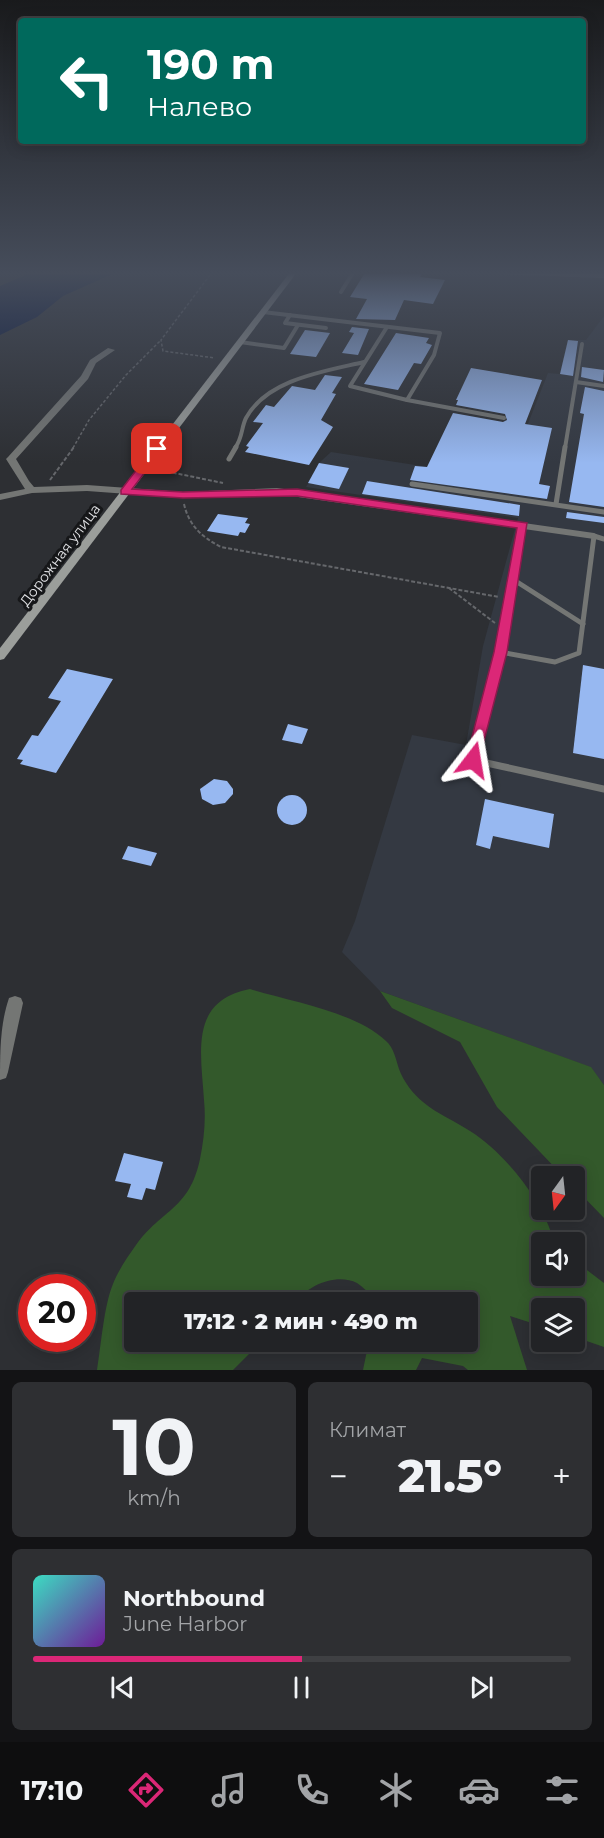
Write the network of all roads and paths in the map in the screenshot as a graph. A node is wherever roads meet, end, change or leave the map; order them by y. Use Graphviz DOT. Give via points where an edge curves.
graph roads {
  1 [pos="165,335"];
  2 [pos="245,335"];
  3 [pos="291,335"];
  4 [pos="382,335"];
  5 [pos="439,335"];
  6 [pos="161,340"];
  7 [pos="240,342"];
  8 [pos="582,344"];
  9 [pos="111,350"];
  10 [pos="226,359"];
  11 [pos="364,362"];
  12 [pos="576,382"];
  13 [pos="604,386"];
  14 [pos="407,400"];
  15 [pos="504,418"];
  16 [pos="229,459"];
  17 [pos="412,484"];
  18 [pos="47,489"];
  19 [pos="32,490"];
  20 [pos="124,492"];
  21 [pos="183,495"];
  22 [pos="0,497"];
  23 [pos="556,504"];
  24 [pos="604,512"];
  25 [pos="523,525"];
  26 [pos="599,537"];
  27 [pos="514,580"];
  28 [pos="448,588"];
  29 [pos="510,599"];
  30 [pos="583,624"];
  31 [pos="504,630"];
  32 [pos="500,652"];
  33 [pos="0,656"];
  34 [pos="604,789"];
  35 [pos="15,1003"];
  36 [pos="0,1072"];
  1 -- 6 [label="path"];
  2 -- 7 [label="street, Дорожная улица"];
  3 -- 7 [label="lane" via="284,348"];
  4 -- 11 [label="lane"];
  5 -- 14 [label="lane" via="434,355"];
  6 -- 10 [label="path" via="163,351 170,354"];
  6 -- 18 [label="path" via="89,420"];
  7 -- 10 [label="street, Дорожная улица"];
  8 -- 12 [label="lane"];
  9 -- 19 [label="street" via="93,362 11,459"];
  10 -- 20 [label="street, Дорожная улица"];
  11 -- 14 [label="lane" via="350,386"];
  11 -- 16 [label="lane" via="276,389 256,403"];
  12 -- 13 [label="lane"];
  12 -- 23 [label="lane"];
  14 -- 15 [label="lane"];
  17 -- 23 [label="lane"];
  18 -- 19 [label="street"];
  18 -- 20 [label="street"];
  19 -- 22 [label="street"];
  20 -- 21 [label="street"];
  20 -- 33 [label="street, Дорожная улица"];
  21 -- 25 [label="street" via="287,492"];
  21 -- 28 [label="path" via="190,524 202,537 221,547"];
  23 -- 24 [label="lane"];
  25 -- 26 [label="street"];
  25 -- 27 [label="lane"];
  26 -- 30 [label="lane"];
  27 -- 29 [label="lane"];
  27 -- 30 [label="lane"];
  28 -- 29 [label="path"];
  28 -- 31 [label="path"];
  29 -- 31 [label="lane"];
  30 -- 32 [label="lane" via="579,653 555,662"];
  31 -- 32 [label="lane"];
  32 -- 34 [label="lane" via="473,760"];
  35 -- 36 [label="street"];
}
